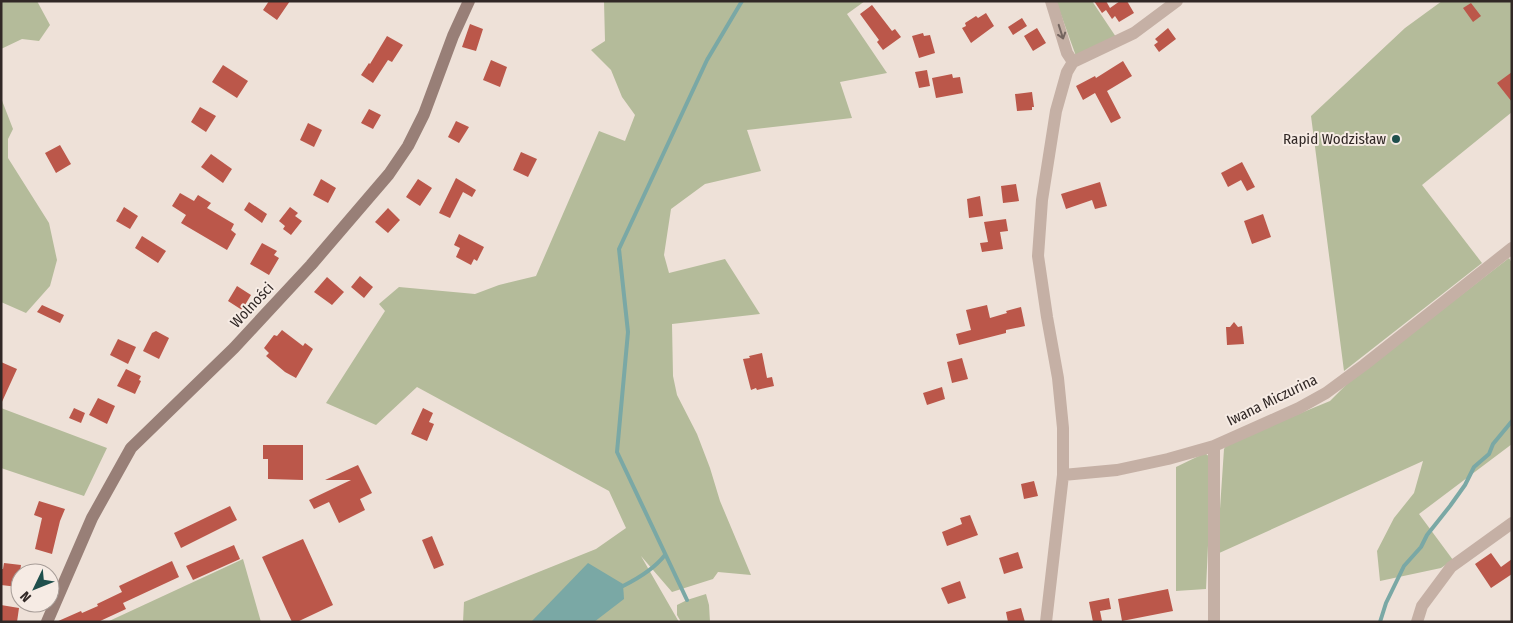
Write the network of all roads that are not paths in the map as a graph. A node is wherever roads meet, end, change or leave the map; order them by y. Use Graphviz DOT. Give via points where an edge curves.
graph roads {
  1 [pos="469,1"];
  2 [pos="1051,1"];
  3 [pos="1177,1"];
  4 [pos="1072,62"];
  5 [pos="1512,248"];
  6 [pos="1214,446"];
  7 [pos="1063,474"];
  8 [pos="1512,523"];
  9 [pos="47,622"];
  10 [pos="1046,622"];
  11 [pos="1214,622"];
  12 [pos="1417,622"];
  1 -- 9 [label="street, Wolności" via="424,114 389,174 234,348 132,448 92,518"];
  2 -- 4 [label="street, one-way"];
  3 -- 4 [label="street" via="1134,33"];
  4 -- 7 [label="street" via="1056,111 1042,200 1038,256 1058,378"];
  5 -- 6 [label="street, Iwana Miczurina" via="1326,392 1300,408"];
  6 -- 7 [label="street, Iwana Miczurina" via="1117,470"];
  6 -- 11 [label="street"];
  7 -- 10 [label="street"];
  8 -- 12 [label="street" via="1451,566 1422,606"];
}
